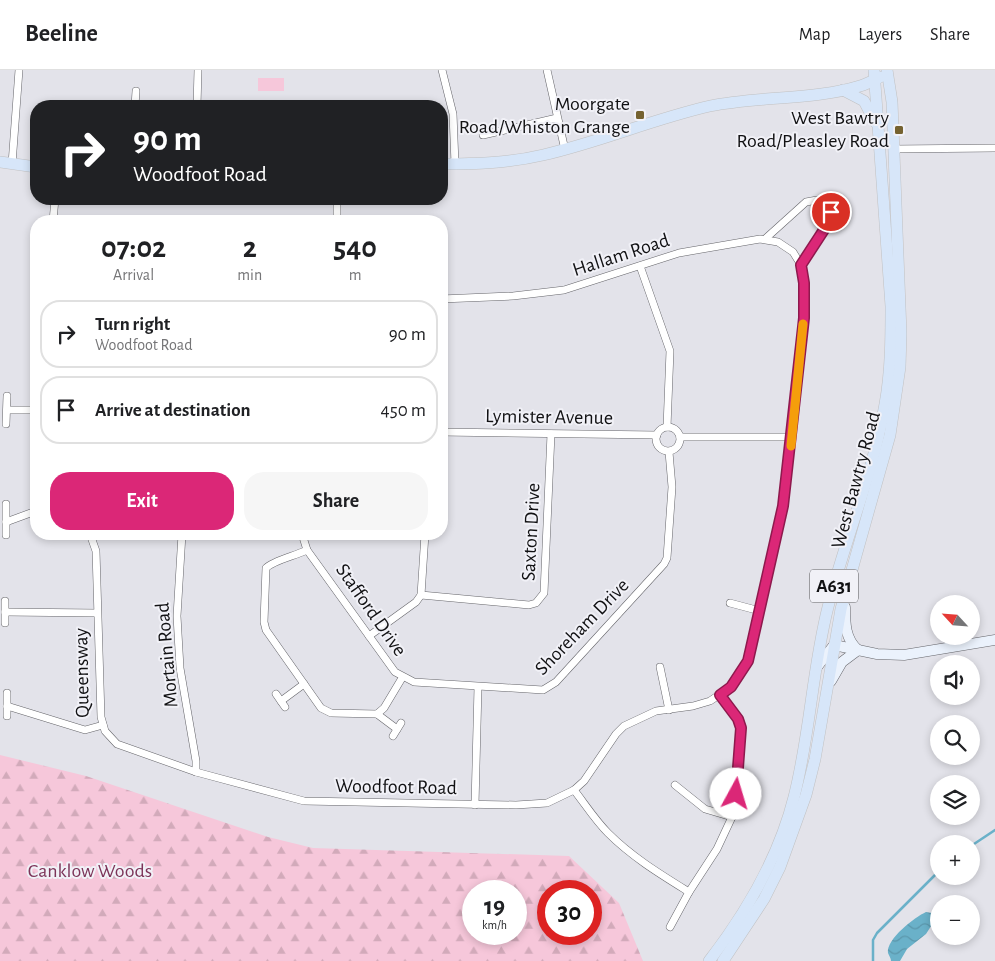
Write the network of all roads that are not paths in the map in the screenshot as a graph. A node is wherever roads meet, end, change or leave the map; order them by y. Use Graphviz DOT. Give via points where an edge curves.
graph roads {
  1 [pos="19,70"];
  2 [pos="198,70"];
  3 [pos="442,70"];
  4 [pos="548,70"];
  5 [pos="889,71"];
  6 [pos="874,74"];
  7 [pos="136,90"];
  8 [pos="843,90"];
  9 [pos="135,100"];
  10 [pos="197,100"];
  11 [pos="557,118"];
  12 [pos="879,133"];
  13 [pos="483,135"];
  14 [pos="995,148"];
  15 [pos="894,149"];
  16 [pos="565,150"];
  17 [pos="0,162"];
  18 [pos="12,164"];
  19 [pos="448,164"];
  20 [pos="455,164"];
  21 [pos="30,166"];
  22 [pos="765,239"];
  23 [pos="801,265"];
  24 [pos="640,266"];
  25 [pos="448,299"];
  26 [pos="7,396"];
  27 [pos="7,410"];
  28 [pos="30,410"];
  29 [pos="6,424"];
  30 [pos="667,427"];
  31 [pos="448,432"];
  32 [pos="552,434"];
  33 [pos="657,435"];
  34 [pos="792,436"];
  35 [pos="680,437"];
  36 [pos="669,452"];
  37 [pos="6,504"];
  38 [pos="30,513"];
  39 [pos="6,522"];
  40 [pos="6,535"];
  41 [pos="92,540"];
  42 [pos="182,540"];
  43 [pos="304,540"];
  44 [pos="425,540"];
  45 [pos="307,550"];
  46 [pos="421,595"];
  47 [pos="845,598"];
  48 [pos="5,601"];
  49 [pos="730,602"];
  50 [pos="760,611"];
  51 [pos="5,612"];
  52 [pos="97,614"];
  53 [pos="5,623"];
  54 [pos="369,636"];
  55 [pos="995,640"];
  56 [pos="834,645"];
  57 [pos="858,650"];
  58 [pos="660,667"];
  59 [pos="402,678"];
  60 [pos="813,680"];
  61 [pos="304,684"];
  62 [pos="478,687"];
  63 [pos="826,690"];
  64 [pos="7,693"];
  65 [pos="720,695"];
  66 [pos="281,701"];
  67 [pos="7,706"];
  68 [pos="669,710"];
  69 [pos="378,714"];
  70 [pos="7,716"];
  71 [pos="103,725"];
  72 [pos="393,736"];
  73 [pos="196,772"];
  74 [pos="674,785"];
  75 [pos="574,790"];
  76 [pos="475,805"];
  77 [pos="732,817"];
  78 [pos="689,892"];
  79 [pos="670,927"];
  80 [pos="709,961"];
  81 [pos="723,961"];
  1 -- 18 [label="street"];
  2 -- 10 [label="street"];
  3 -- 20 [label="street" via="453,114"];
  4 -- 11 [label="street"];
  5 -- 6 [label="main road"];
  5 -- 15 [label="main road, West Bawtry Road / A631"];
  6 -- 8 [label="main road" via="864,85"];
  6 -- 12 [label="main road, West Bawtry Road / A631"];
  7 -- 9 [label="street"];
  8 -- 12 [label="main road" via="864,101"];
  8 -- 16 [label="main road" via="710,106 645,123"];
  11 -- 13 [label="street"];
  11 -- 16 [label="street"];
  12 -- 60 [label="main road, West Bawtry Road / A631" via="891,306 885,402 869,472 828,606"];
  14 -- 15 [label="street"];
  15 -- 47 [label="main road, West Bawtry Road / A631" via="900,367 890,435"];
  16 -- 20 [label="main road" via="506,162"];
  17 -- 18 [label="main road"];
  18 -- 21 [label="main road"];
  19 -- 20 [label="main road"];
  22 -- 23 [label="street" via="793,252"];
  22 -- 23 [label="street" via="806,202 817,200 831,212 832,218"];
  22 -- 24 [label="street, Hallam Road" via="687,251"];
  23 -- 34 [label="street, Woodfoot Road" via="804,318"];
  24 -- 25 [label="street, Hallam Road" via="564,290"];
  24 -- 30 [label="street" via="670,351"];
  26 -- 27 [label="street"];
  27 -- 28 [label="street"];
  27 -- 29 [label="street"];
  30 -- 33 [label="street"];
  30 -- 35 [label="street" via="676,430"];
  31 -- 32 [label="street, Lymister Avenue"];
  32 -- 33 [label="street, Lymister Avenue"];
  32 -- 46 [label="street, Saxton Drive" via="544,593 541,598 529,605"];
  33 -- 36 [label="street" via="658,447"];
  34 -- 35 [label="street"];
  34 -- 50 [label="street, Woodfoot Road" via="783,506"];
  35 -- 36 [label="street" via="678,447"];
  36 -- 62 [label="street, Shoreham Drive" via="672,487 664,564 550,688 534,691"];
  37 -- 39 [label="street"];
  38 -- 39 [label="street"];
  39 -- 40 [label="street"];
  41 -- 52 [label="street, Queensway" via="96,551"];
  42 -- 73 [label="street, Mortain Road" via="177,616 180,668"];
  43 -- 45 [label="street, Stafford Drive"];
  44 -- 46 [label="street"];
  45 -- 54 [label="street, Stafford Drive"];
  45 -- 61 [label="street" via="266,568 264,612 266,630"];
  46 -- 54 [label="street"];
  47 -- 56 [label="main road, West Bawtry Road / A631"];
  47 -- 57 [label="street, A631" via="846,628"];
  48 -- 51 [label="street"];
  49 -- 50 [label="street"];
  50 -- 65 [label="street, Woodfoot Road" via="748,661 731,687"];
  51 -- 52 [label="street, Queensway"];
  51 -- 53 [label="street"];
  52 -- 71 [label="street, Queensway"];
  54 -- 59 [label="street, Stafford Drive"];
  55 -- 57 [label="street" via="904,655"];
  56 -- 57 [label="street"];
  56 -- 60 [label="street, A631" via="820,662"];
  56 -- 63 [label="main road, West Bawtry Road / A631"];
  57 -- 63 [label="street" via="837,669"];
  58 -- 68 [label="street"];
  59 -- 62 [label="street, Shoreham Drive" via="414,682"];
  59 -- 69 [label="street"];
  60 -- 80 [label="main road, West Bawtry Road / A631" via="799,771 782,833 769,866 744,910"];
  61 -- 66 [label="street"];
  61 -- 69 [label="street" via="325,711"];
  62 -- 76 [label="street"];
  63 -- 81 [label="main road, West Bawtry Road / A631" via="815,760 792,838 764,899"];
  64 -- 67 [label="street"];
  65 -- 68 [label="street, Woodfoot Road" via="693,706"];
  65 -- 77 [label="street" via="738,719 742,736"];
  67 -- 70 [label="street"];
  67 -- 71 [label="street, Queensway" via="85,730"];
  68 -- 75 [label="street, Woodfoot Road" via="639,717 624,726"];
  69 -- 72 [label="street" via="399,726"];
  71 -- 73 [label="street, Woodfoot Road" via="117,744"];
  73 -- 76 [label="street, Woodfoot Road" via="304,801"];
  74 -- 77 [label="street" via="705,809"];
  75 -- 76 [label="street, Woodfoot Road" via="561,798 534,805"];
  75 -- 78 [label="street" via="606,831 624,848"];
  77 -- 78 [label="street" via="717,849"];
  78 -- 79 [label="street"];
}
